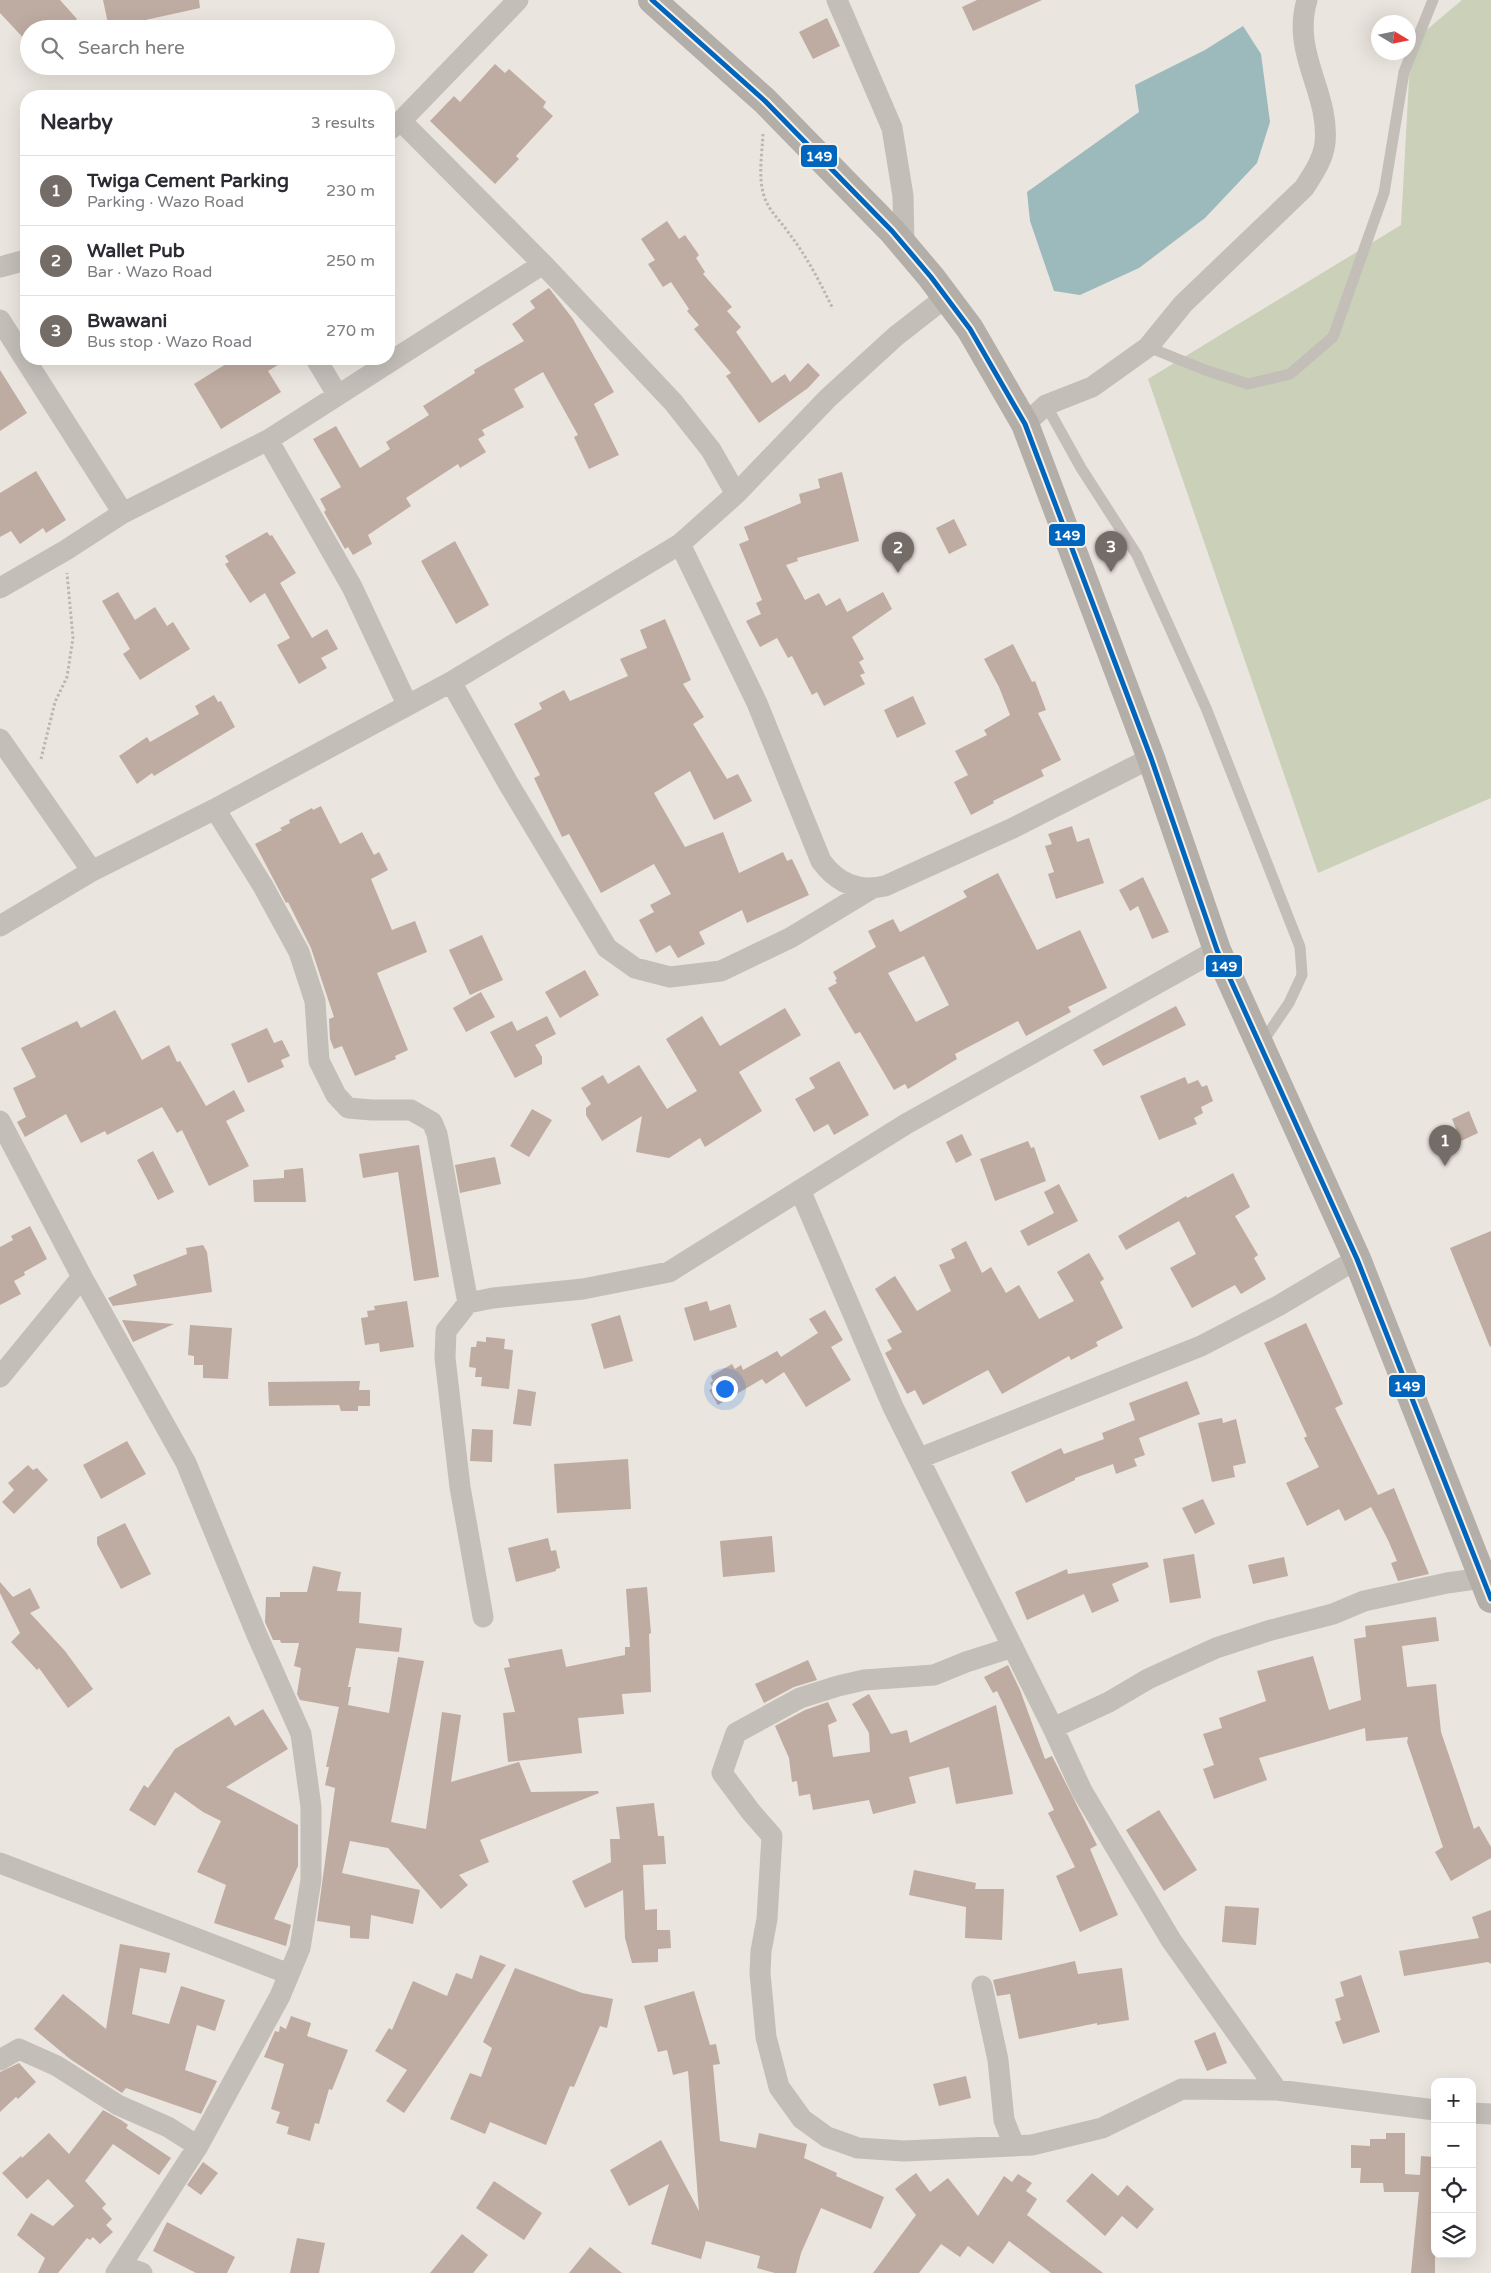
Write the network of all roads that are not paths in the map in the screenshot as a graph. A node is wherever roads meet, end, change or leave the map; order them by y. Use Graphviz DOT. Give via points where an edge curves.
graph roads {
  1 [pos="518,0"];
  2 [pos="652,0"];
  3 [pos="837,0"];
  4 [pos="1307,0"];
  5 [pos="1433,0"];
  6 [pos="395,126"];
  7 [pos="904,245"];
  8 [pos="20,262"];
  9 [pos="543,264"];
  10 [pos="0,267"];
  11 [pos="946,297"];
  12 [pos="0,320"];
  13 [pos="1148,347"];
  14 [pos="20,351"];
  15 [pos="395,357"];
  16 [pos="29,365"];
  17 [pos="320,365"];
  18 [pos="383,365"];
  19 [pos="337,394"];
  20 [pos="1046,406"];
  21 [pos="1025,424"];
  22 [pos="268,440"];
  23 [pos="736,494"];
  24 [pos="123,513"];
  25 [pos="680,544"];
  26 [pos="0,588"];
  27 [pos="451,682"];
  28 [pos="406,704"];
  29 [pos="0,739"];
  30 [pos="1151,758"];
  31 [pos="215,809"];
  32 [pos="92,870"];
  33 [pos="871,889"];
  34 [pos="0,926"];
  35 [pos="1217,950"];
  36 [pos="1260,1045"];
  37 [pos="0,1121"];
  38 [pos="800,1190"];
  39 [pos="1357,1260"];
  40 [pos="82,1277"];
  41 [pos="468,1303"];
  42 [pos="0,1377"];
  43 [pos="920,1458"];
  44 [pos="1487,1588"];
  45 [pos="483,1616"];
  46 [pos="1013,1647"];
  47 [pos="1053,1728"];
  48 [pos="0,1864"];
  49 [pos="289,1974"];
  50 [pos="982,1986"];
  51 [pos="0,2060"];
  52 [pos="1277,2090"];
  53 [pos="1431,2109"];
  54 [pos="1476,2113"];
  55 [pos="1491,2114"];
  56 [pos="1014,2145"];
  57 [pos="198,2146"];
  58 [pos="119,2269"];
  59 [pos="142,2273"];
  1 -- 6 [label="street"];
  2 -- 7 [label="main road" via="765,101"];
  3 -- 7 [label="street" via="892,128 903,196"];
  4 -- 13 [label="street" via="1302,16 1303,43 1324,119 1325,144 1318,167 1304,188 1183,304"];
  5 -- 13 [label="lane" via="1404,72 1384,193 1333,337 1290,374 1248,384"];
  6 -- 9 [label="street"];
  7 -- 11 [label="main road"];
  8 -- 10 [label="street"];
  9 -- 15 [label="street"];
  9 -- 23 [label="street" via="673,402 711,450"];
  11 -- 21 [label="main road" via="970,329"];
  11 -- 23 [label="street" via="896,336 828,398"];
  12 -- 14 [label="street"];
  13 -- 20 [label="street" via="1092,387"];
  16 -- 24 [label="street"];
  17 -- 19 [label="street"];
  18 -- 19 [label="street"];
  19 -- 22 [label="street"];
  20 -- 21 [label="street"];
  20 -- 36 [label="lane" via="1137,555 1206,708 1300,947 1302,975 1289,1003"];
  21 -- 30 [label="main road"];
  22 -- 24 [label="street"];
  22 -- 28 [label="street" via="352,587"];
  23 -- 25 [label="street"];
  24 -- 26 [label="street"];
  25 -- 27 [label="street"];
  25 -- 33 [label="street" via="757,703 821,861 842,882 856,888"];
  27 -- 28 [label="street"];
  27 -- 33 [label="street" via="607,948 635,968 670,977 721,971 790,938"];
  28 -- 31 [label="street"];
  29 -- 32 [label="street"];
  30 -- 33 [label="street" via="1013,828 885,886"];
  30 -- 35 [label="main road"];
  31 -- 32 [label="street"];
  31 -- 41 [label="street" via="299,952 315,1001 319,1061 336,1095 348,1108 411,1110 432,1122 437,1134"];
  32 -- 34 [label="street"];
  35 -- 36 [label="main road"];
  35 -- 38 [label="street" via="906,1124"];
  36 -- 39 [label="main road"];
  37 -- 40 [label="street"];
  38 -- 41 [label="street" via="669,1272 583,1289"];
  38 -- 43 [label="street" via="893,1408"];
  39 -- 43 [label="street" via="1201,1346"];
  39 -- 44 [label="main road"];
  40 -- 42 [label="street"];
  40 -- 49 [label="street" via="186,1463 256,1635 302,1734 311,1807 311,1880 300,1948"];
  41 -- 45 [label="street" via="446,1330 445,1358 460,1487"];
  43 -- 46 [label="street"];
  44 -- 47 [label="street" via="1447,1583 1364,1602 1334,1614 1271,1630 1216,1648"];
  46 -- 47 [label="street"];
  46 -- 56 [label="street" via="934,1675 864,1680 800,1698 736,1733 722,1773 772,1836 760,1973 766,2037 779,2087 802,2119 827,2137 858,2148 904,2151"];
  47 -- 52 [label="street" via="1082,1791 1171,1940"];
  48 -- 49 [label="street"];
  49 -- 57 [label="street"];
  50 -- 56 [label="street" via="998,2060 1004,2120"];
  51 -- 57 [label="street" via="19,2049 28,2052 57,2066 118,2106 168,2127"];
  52 -- 53 [label="street"];
  52 -- 56 [label="street" via="1182,2089 1102,2128 1032,2145"];
  54 -- 55 [label="street"];
  57 -- 58 [label="street"];
  58 -- 59 [label="street"];
}
